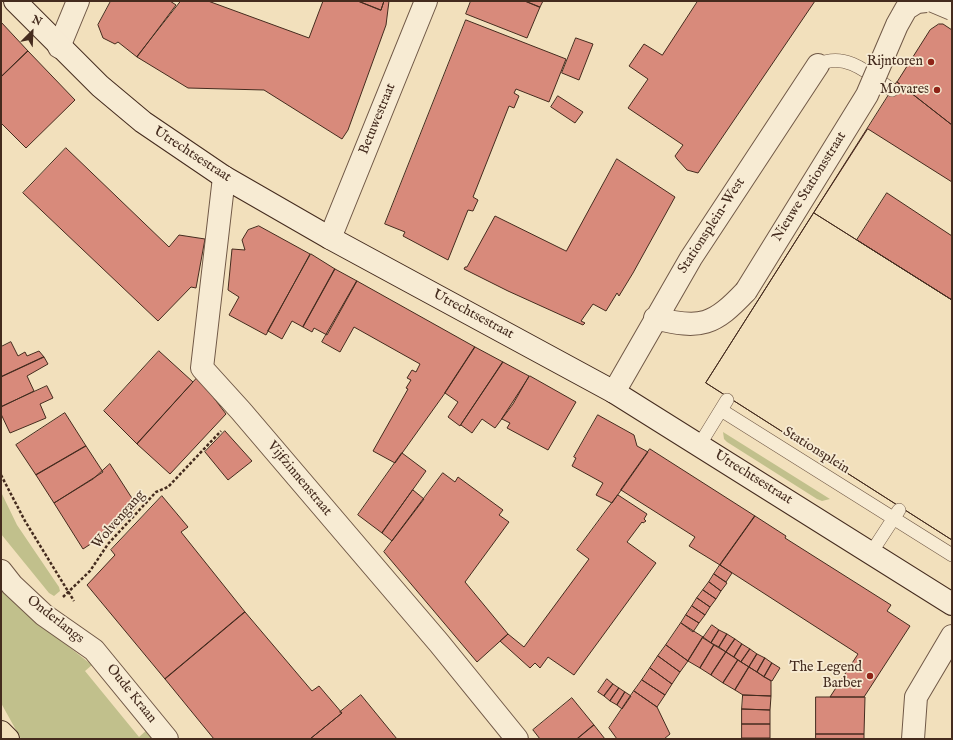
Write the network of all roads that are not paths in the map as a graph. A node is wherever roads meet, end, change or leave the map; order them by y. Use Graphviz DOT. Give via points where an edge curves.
graph roads {
  1 [pos="15,1"];
  2 [pos="78,1"];
  3 [pos="426,1"];
  4 [pos="926,1"];
  5 [pos="933,1"];
  6 [pos="952,9"];
  7 [pos="59,47"];
  8 [pos="818,65"];
  9 [pos="892,90"];
  10 [pos="224,177"];
  11 [pos="330,238"];
  12 [pos="655,318"];
  13 [pos="614,392"];
  14 [pos="700,444"];
  15 [pos="896,514"];
  16 [pos="871,553"];
  17 [pos="952,555"];
  18 [pos="1,571"];
  19 [pos="952,604"];
  20 [pos="952,636"];
  21 [pos="94,650"];
  22 [pos="1,732"];
  23 [pos="8,739"];
  24 [pos="167,739"];
  25 [pos="517,739"];
  26 [pos="913,739"];
  1 -- 7 [label="street, Utrechtsestraat"];
  2 -- 7 [label="street"];
  3 -- 11 [label="street, Betuwestraat"];
  4 -- 12 [label="street, Nieuwe Stationsstraat, bridge" via="917,2 906,9 897,24 867,95 746,291 728,310 707,323 680,324"];
  5 -- 6 [label="street, bridge"];
  7 -- 10 [label="street, Utrechtsestraat" via="143,122"];
  8 -- 9 [label="lane" via="834,60 849,62"];
  8 -- 12 [label="street, Stationsplein-West" via="691,258"];
  10 -- 11 [label="street, Utrechtsestraat"];
  10 -- 25 [label="street, Vijfzinnenstraat" via="202,368 439,643"];
  11 -- 13 [label="street, Utrechtsestraat"];
  12 -- 13 [label="street, Stationsplein-West"];
  13 -- 14 [label="street, Utrechtsestraat"];
  14 -- 15 [label="lane, Stationsplein" via="724,405"];
  14 -- 16 [label="street, Utrechtsestraat"];
  15 -- 16 [label="lane"];
  15 -- 17 [label="lane, Stationsplein"];
  16 -- 19 [label="street, Utrechtsestraat"];
  18 -- 21 [label="street, Onderlangs" via="44,615"];
  20 -- 26 [label="street" via="916,697"];
  21 -- 24 [label="street, Oude Kraan"];
  22 -- 23 [label="main road"];
}
